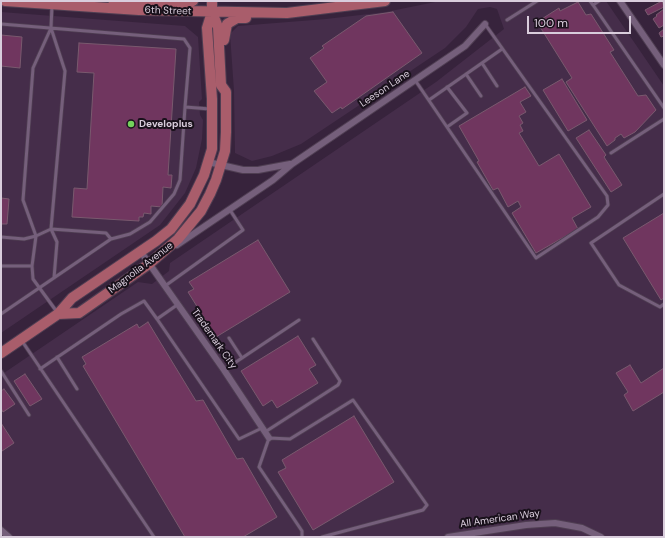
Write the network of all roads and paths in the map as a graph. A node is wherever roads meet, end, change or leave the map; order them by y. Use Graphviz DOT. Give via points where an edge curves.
graph roads {
  1 [pos="5,1"];
  2 [pos="193,1"];
  3 [pos="212,1"];
  4 [pos="221,1"];
  5 [pos="385,1"];
  6 [pos="536,1"];
  7 [pos="590,1"];
  8 [pos="599,1"];
  9 [pos="620,1"];
  10 [pos="52,3"];
  11 [pos="593,5"];
  12 [pos="97,8"];
  13 [pos="212,12"];
  14 [pos="287,13"];
  15 [pos="507,20"];
  16 [pos="1,24"];
  17 [pos="485,24"];
  18 [pos="51,28"];
  19 [pos="502,49"];
  20 [pos="482,63"];
  21 [pos="664,66"];
  22 [pos="466,74"];
  23 [pos="415,80"];
  24 [pos="497,86"];
  25 [pos="447,87"];
  26 [pos="226,92"];
  27 [pos="481,96"];
  28 [pos="429,100"];
  29 [pos="185,107"];
  30 [pos="664,108"];
  31 [pos="212,109"];
  32 [pos="664,119"];
  33 [pos="447,127"];
  34 [pos="611,153"];
  35 [pos="208,162"];
  36 [pos="292,164"];
  37 [pos="220,166"];
  38 [pos="664,194"];
  39 [pos="230,210"];
  40 [pos="51,228"];
  41 [pos="36,236"];
  42 [pos="1,237"];
  43 [pos="111,239"];
  44 [pos="141,252"];
  45 [pos="149,264"];
  46 [pos="1,266"];
  47 [pos="32,266"];
  48 [pos="54,278"];
  49 [pos="164,286"];
  50 [pos="40,288"];
  51 [pos="664,304"];
  52 [pos="178,305"];
  53 [pos="1,314"];
  54 [pos="58,314"];
  55 [pos="156,318"];
  56 [pos="299,320"];
  57 [pos="229,338"];
  58 [pos="314,339"];
  59 [pos="21,340"];
  60 [pos="1,353"];
  61 [pos="57,357"];
  62 [pos="242,358"];
  63 [pos="40,369"];
  64 [pos="224,370"];
  65 [pos="1,371"];
  66 [pos="77,389"];
  67 [pos="29,415"];
  68 [pos="263,430"];
  69 [pos="269,438"];
  70 [pos="1,530"];
  71 [pos="454,536"];
  72 [pos="9,537"];
  73 [pos="154,537"];
  74 [pos="302,537"];
  75 [pos="322,537"];
  76 [pos="448,537"];
  77 [pos="601,537"];
  1 -- 10 [label="main road, 6th Street"];
  2 -- 12 [label="main road" via="176,4 126,2"];
  3 -- 13 [label="main road, Magnolia Avenue"];
  4 -- 13 [label="main road"];
  5 -- 14 [label="main road"];
  6 -- 15 [label="lane"];
  7 -- 11 [label="lane"];
  8 -- 11 [label="lane"];
  9 -- 21 [label="street"];
  10 -- 12 [label="main road, 6th Street"];
  10 -- 18 [label="lane"];
  11 -- 30 [label="lane"];
  12 -- 13 [label="main road, 6th Street"];
  13 -- 14 [label="main road"];
  13 -- 26 [label="main road, Magnolia Avenue" via="218,27 221,85"];
  13 -- 31 [label="main road, Magnolia Avenue" via="207,28"];
  14 -- 26 [label="main road" via="263,18 237,18 227,24 224,35 228,84"];
  16 -- 18 [label="lane"];
  17 -- 19 [label="lane"];
  17 -- 23 [label="street, Leeson Lane" via="465,46"];
  18 -- 29 [label="lane" via="184,39 190,48"];
  18 -- 40 [label="lane" via="65,71"];
  18 -- 41 [label="lane" via="33,68 23,200"];
  19 -- 20 [label="lane"];
  19 -- 33 [label="lane" via="607,196 608,205 598,217 536,258"];
  20 -- 22 [label="lane"];
  20 -- 24 [label="lane"];
  22 -- 25 [label="lane"];
  22 -- 27 [label="lane"];
  23 -- 28 [label="lane"];
  23 -- 36 [label="street, Leeson Lane"];
  25 -- 28 [label="lane"];
  25 -- 33 [label="lane" via="467,114"];
  26 -- 37 [label="main road, Magnolia Avenue" via="225,151"];
  28 -- 33 [label="lane"];
  29 -- 31 [label="lane"];
  29 -- 43 [label="lane" via="180,180 174,194 150,222 130,234"];
  31 -- 35 [label="main road, Magnolia Avenue" via="212,149"];
  32 -- 34 [label="lane"];
  35 -- 37 [label="street, Leeson Lane"];
  35 -- 44 [label="main road, Magnolia Avenue" via="198,189 181,216 171,229"];
  36 -- 37 [label="street, Leeson Lane" via="258,170"];
  36 -- 39 [label="street, Leeson Lane"];
  37 -- 45 [label="main road, Magnolia Avenue" via="201,211 178,239"];
  38 -- 51 [label="lane" via="591,243 619,285 660,307"];
  39 -- 45 [label="street, Leeson Lane"];
  39 -- 49 [label="lane" via="243,230"];
  40 -- 41 [label="lane"];
  40 -- 43 [label="lane" via="106,233"];
  40 -- 48 [label="lane" via="57,242"];
  41 -- 42 [label="lane" via="24,239"];
  41 -- 47 [label="lane"];
  43 -- 48 [label="lane"];
  44 -- 45 [label="street, Trademark City"];
  44 -- 54 [label="main road, Magnolia Avenue" via="72,298"];
  45 -- 49 [label="street, Trademark City"];
  45 -- 54 [label="main road, Magnolia Avenue" via="79,313"];
  46 -- 47 [label="lane"];
  47 -- 50 [label="lane" via="33,279"];
  48 -- 50 [label="lane"];
  49 -- 52 [label="street, Trademark City"];
  50 -- 53 [label="lane"];
  50 -- 54 [label="lane"];
  52 -- 55 [label="lane"];
  52 -- 64 [label="street, Trademark City"];
  54 -- 59 [label="main road, Magnolia Avenue"];
  55 -- 61 [label="lane" via="144,301"];
  55 -- 68 [label="lane" via="239,439"];
  56 -- 62 [label="lane"];
  57 -- 62 [label="lane"];
  58 -- 68 [label="lane" via="340,382"];
  59 -- 60 [label="main road, Magnolia Avenue"];
  59 -- 63 [label="lane"];
  61 -- 63 [label="lane"];
  61 -- 66 [label="lane"];
  62 -- 64 [label="lane"];
  63 -- 73 [label="lane"];
  64 -- 68 [label="street, Trademark City"];
  65 -- 67 [label="lane"];
  68 -- 69 [label="street, Trademark City"];
  69 -- 74 [label="lane" via="259,467 302,531"];
  69 -- 75 [label="lane" via="290,440 353,400 427,505 423,510"];
  70 -- 72 [label="street"];
  71 -- 76 [label="street, All American Way"];
  71 -- 77 [label="street, All American Way" via="555,522 582,528"];
}
